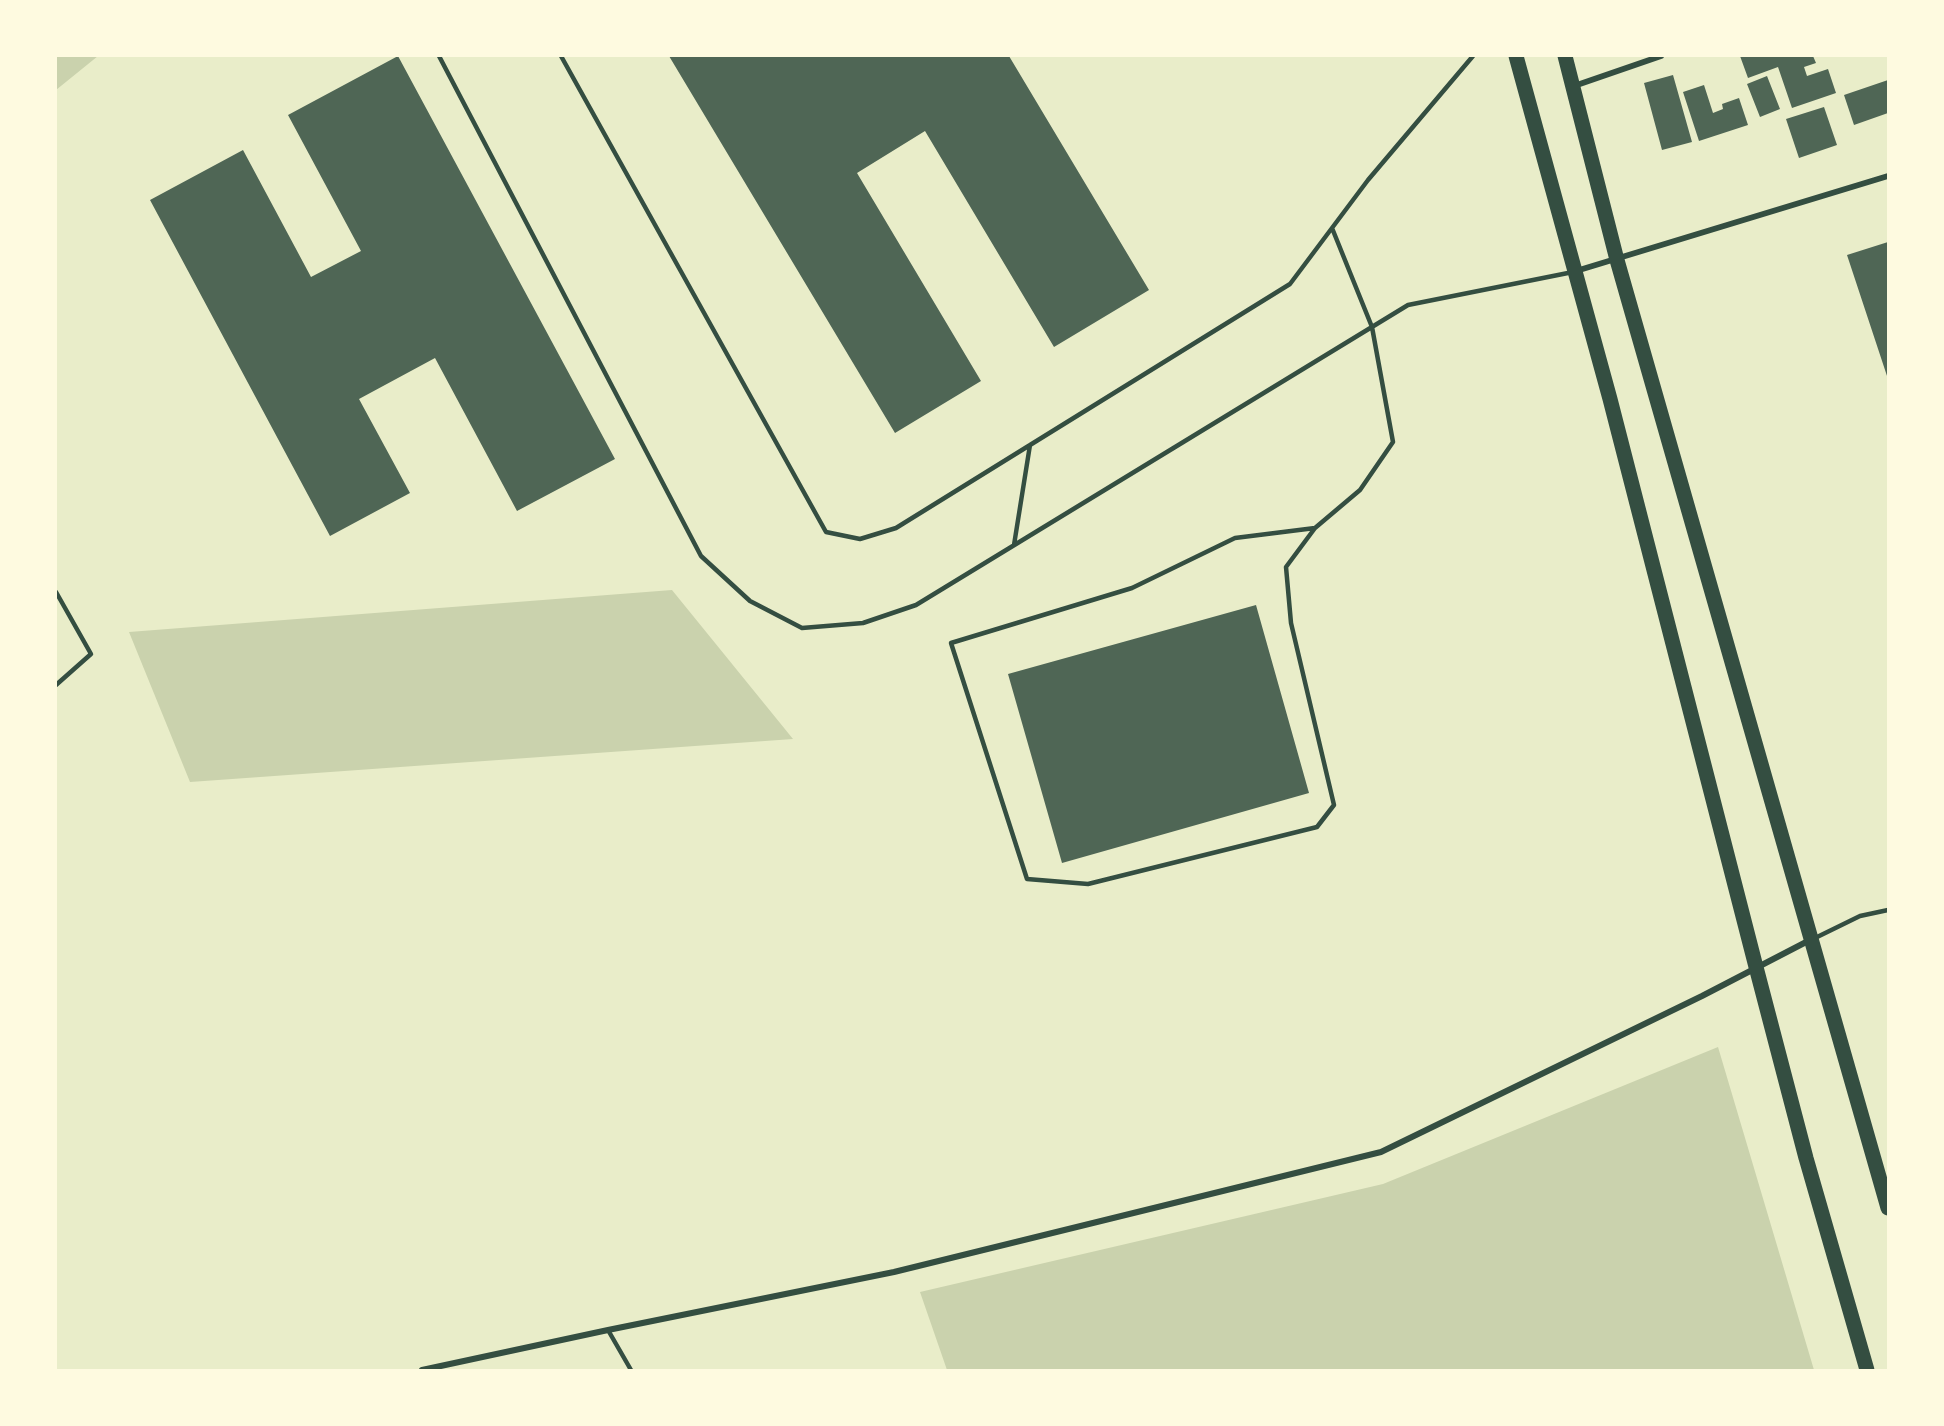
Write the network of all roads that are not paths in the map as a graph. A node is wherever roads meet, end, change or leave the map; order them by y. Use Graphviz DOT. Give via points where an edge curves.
graph roads {
  1 [pos="439,56"];
  2 [pos="561,56"];
  3 [pos="1473,56"];
  4 [pos="1516,56"];
  5 [pos="1565,56"];
  6 [pos="1661,56"];
  7 [pos="1574,86"];
  8 [pos="1888,176"];
  9 [pos="1332,228"];
  10 [pos="1617,260"];
  11 [pos="1575,272"];
  12 [pos="1372,327"];
  13 [pos="1030,445"];
  14 [pos="1315,528"];
  15 [pos="1014,545"];
  16 [pos="56,592"];
  17 [pos="56,685"];
  18 [pos="1888,910"];
  19 [pos="1811,940"];
  20 [pos="1756,967"];
  21 [pos="1888,1208"];
  22 [pos="608,1330"];
  23 [pos="422,1371"];
  24 [pos="631,1371"];
  25 [pos="1867,1371"];
  1 -- 15 [label="lane" via="701,556 750,601 802,628 863,623 916,605"];
  2 -- 13 [label="lane" via="826,532 860,539 896,528"];
  3 -- 9 [label="lane"];
  4 -- 11 [label="main road"];
  5 -- 7 [label="main road"];
  6 -- 7 [label="street"];
  7 -- 10 [label="main road"];
  8 -- 10 [label="street"];
  9 -- 12 [label="lane"];
  9 -- 13 [label="lane" via="1290,284"];
  10 -- 11 [label="street"];
  10 -- 19 [label="main road"];
  11 -- 12 [label="lane" via="1408,305"];
  11 -- 20 [label="main road"];
  12 -- 14 [label="lane" via="1393,442 1360,490"];
  12 -- 15 [label="lane"];
  13 -- 15 [label="lane"];
  14 -- 14 [label="lane" via="1286,567 1291,623 1334,805 1317,827 1088,884 1027,879 951,643 1132,588 1235,538"];
  16 -- 17 [label="lane" via="91,654"];
  18 -- 19 [label="lane" via="1860,916"];
  19 -- 20 [label="street"];
  19 -- 21 [label="main road"];
  20 -- 22 [label="street" via="1381,1152 894,1272"];
  20 -- 25 [label="main road"];
  22 -- 23 [label="street"];
  22 -- 24 [label="lane"];
}
